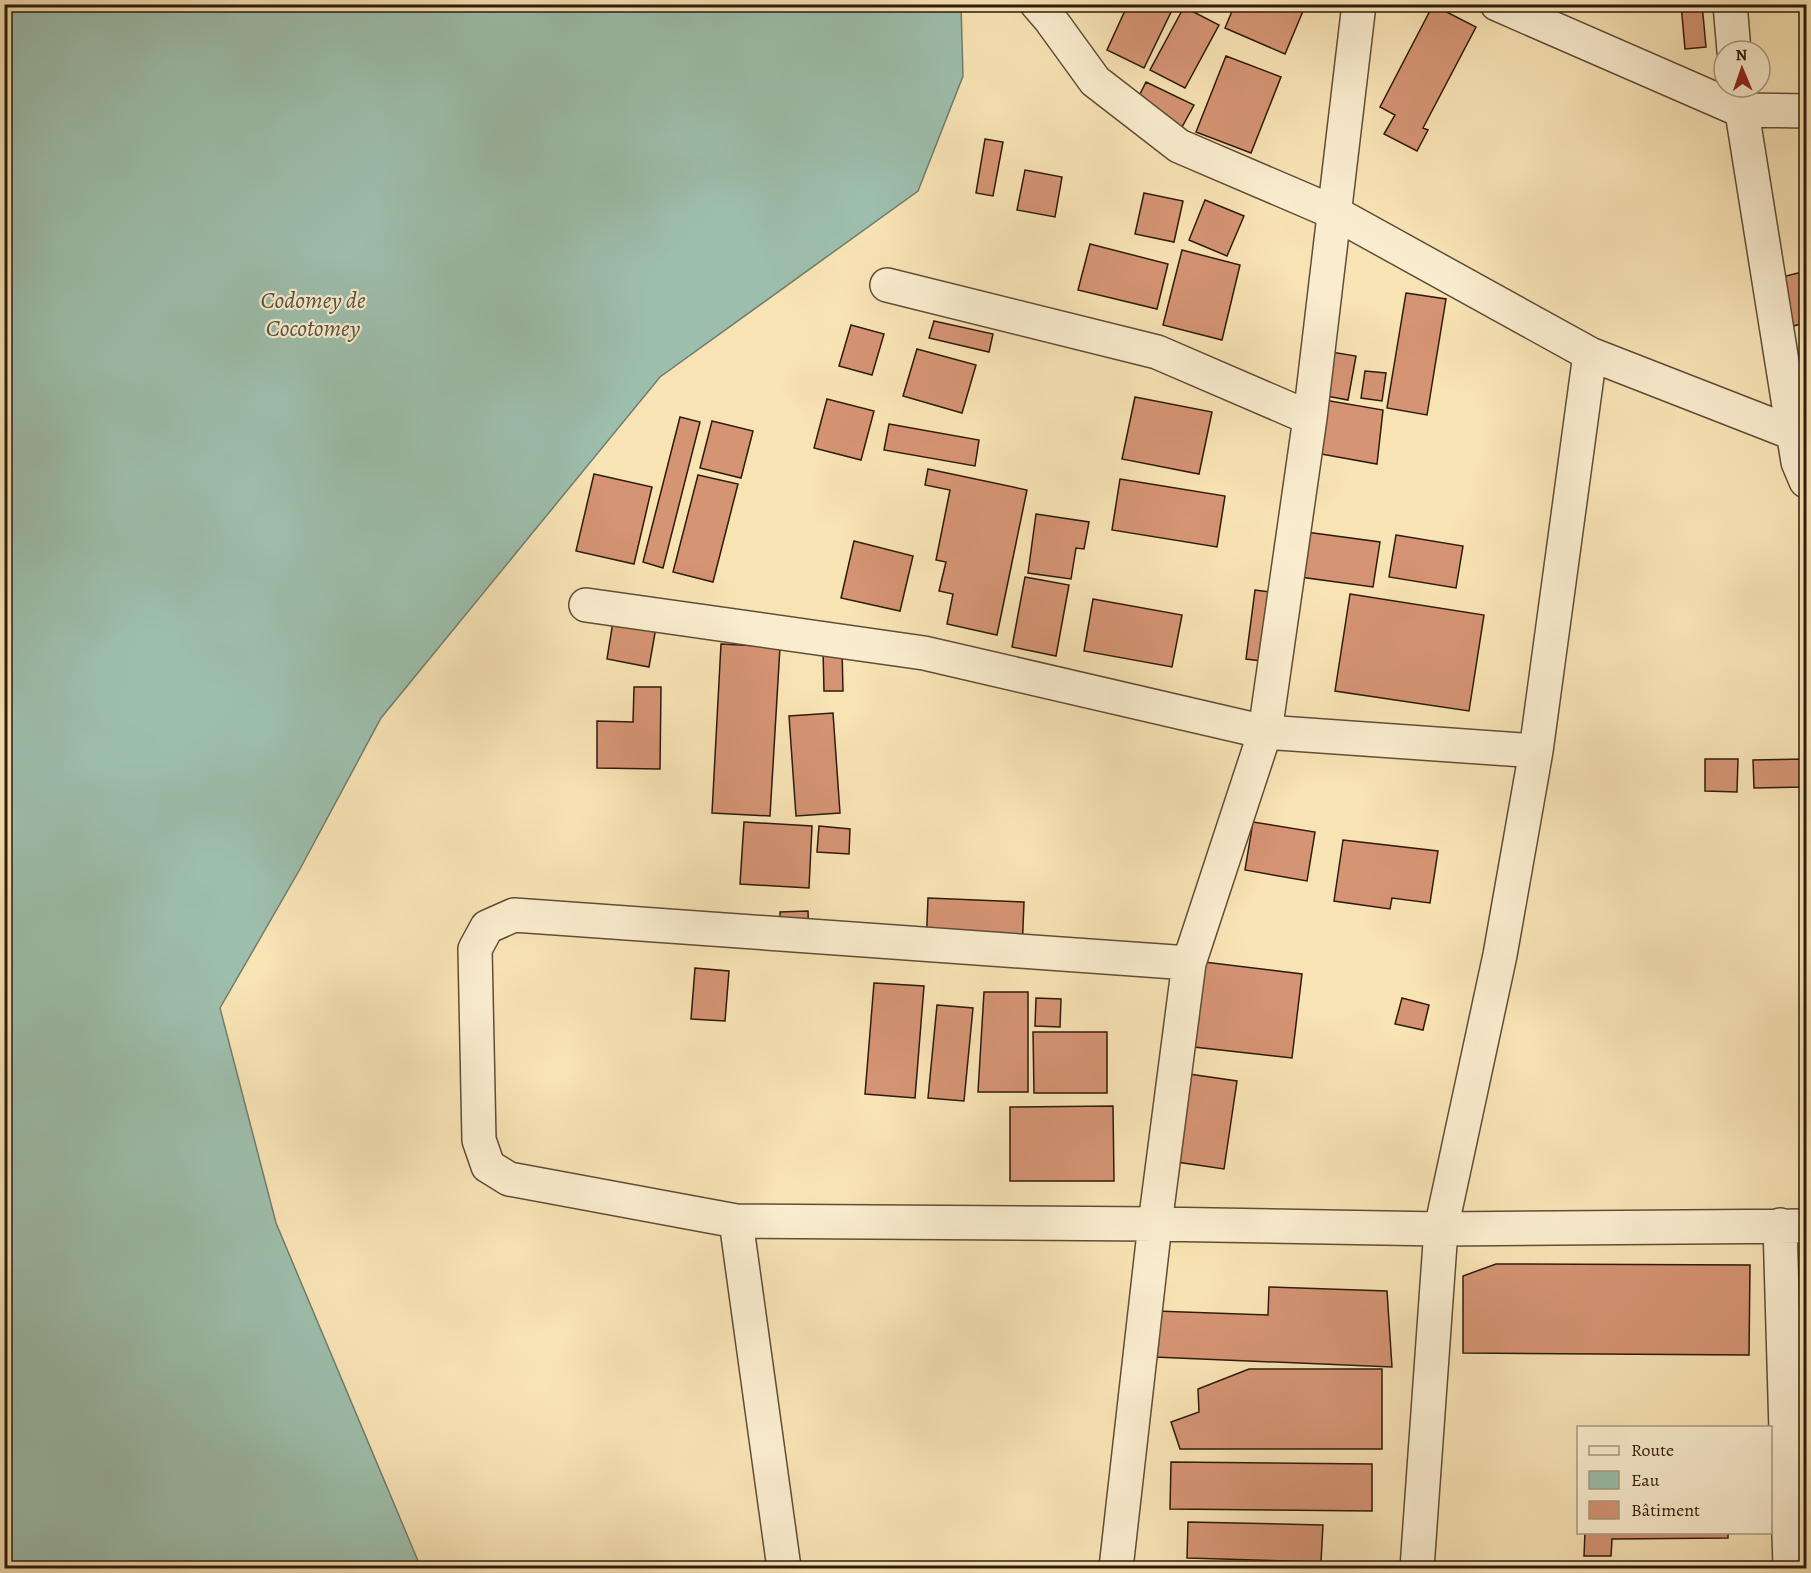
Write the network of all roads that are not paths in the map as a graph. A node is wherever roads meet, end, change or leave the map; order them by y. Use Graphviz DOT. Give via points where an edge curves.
graph roads {
  1 [pos="1037,4"];
  2 [pos="1359,4"];
  3 [pos="1497,4"];
  4 [pos="1730,4"];
  5 [pos="1733,39"];
  6 [pos="1712,88"];
  7 [pos="1739,99"];
  8 [pos="1806,111"];
  9 [pos="1333,212"];
  10 [pos="887,285"];
  11 [pos="1590,354"];
  12 [pos="1310,418"];
  13 [pos="1802,460"];
  14 [pos="586,605"];
  15 [pos="1265,732"];
  16 [pos="1536,751"];
  17 [pos="1189,963"];
  18 [pos="736,1221"];
  19 [pos="1155,1224"];
  20 [pos="1793,1226"];
  21 [pos="1441,1229"];
  22 [pos="784,1569"];
  23 [pos="1116,1569"];
  24 [pos="1417,1569"];
  25 [pos="1790,1569"];
  1 -- 9 [label="street" via="1095,81 1179,146"];
  2 -- 9 [label="street"];
  3 -- 6 [label="street"];
  4 -- 5 [label="street"];
  7 -- 8 [label="street"];
  7 -- 13 [label="street"];
  9 -- 11 [label="street"];
  9 -- 12 [label="street"];
  10 -- 12 [label="street" via="1157,352"];
  11 -- 13 [label="street"];
  11 -- 16 [label="street"];
  12 -- 15 [label="street"];
  14 -- 15 [label="street" via="924,653"];
  15 -- 16 [label="street"];
  15 -- 17 [label="street"];
  16 -- 21 [label="street" via="1500,955"];
  17 -- 18 [label="street" via="514,915 487,927 475,949 479,1140 488,1166 509,1179"];
  17 -- 19 [label="street"];
  18 -- 19 [label="street"];
  18 -- 22 [label="street"];
  19 -- 21 [label="street"];
  19 -- 23 [label="street"];
  20 -- 21 [label="street"];
  20 -- 25 [label="street"];
  21 -- 24 [label="street"];
}
